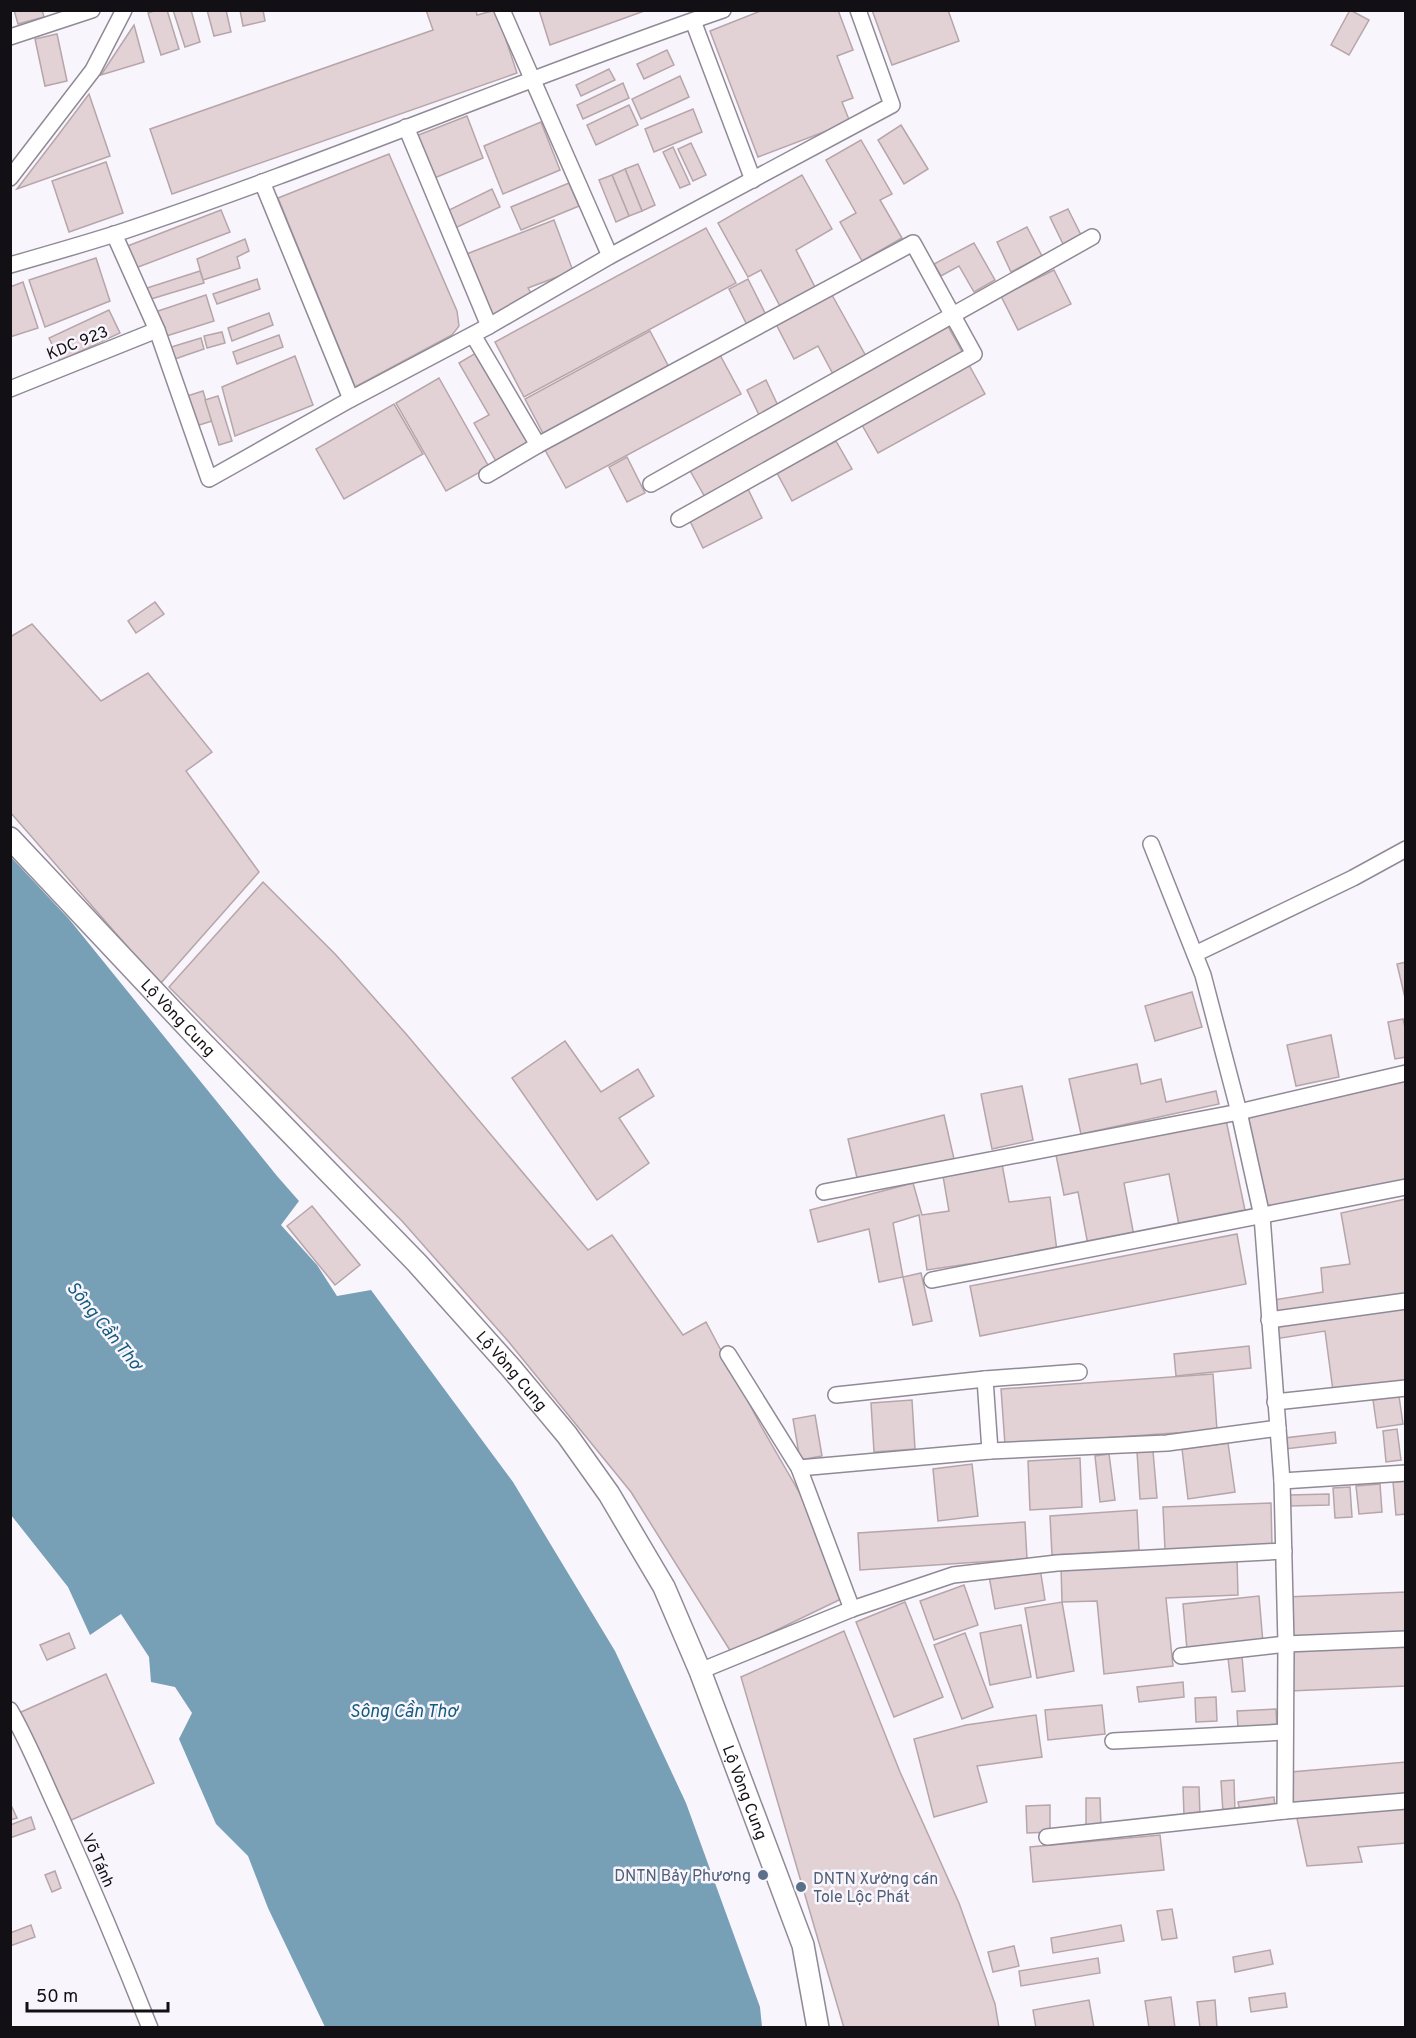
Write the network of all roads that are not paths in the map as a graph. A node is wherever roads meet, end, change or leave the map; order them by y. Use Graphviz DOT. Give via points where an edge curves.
graph roads {
  1 [pos="92,10"];
  2 [pos="124,10"];
  3 [pos="502,10"];
  4 [pos="723,10"];
  5 [pos="858,10"];
  6 [pos="693,21"];
  7 [pos="10,37"];
  8 [pos="531,79"];
  9 [pos="406,127"];
  10 [pos="10,178"];
  11 [pos="753,180"];
  12 [pos="262,182"];
  13 [pos="114,234"];
  14 [pos="1092,237"];
  15 [pos="610,256"];
  16 [pos="10,265"];
  17 [pos="953,315"];
  18 [pos="489,326"];
  19 [pos="157,330"];
  20 [pos="473,335"];
  21 [pos="10,389"];
  22 [pos="351,399"];
  23 [pos="538,445"];
  24 [pos="487,475"];
  25 [pos="651,484"];
  26 [pos="679,519"];
  27 [pos="10,838"];
  28 [pos="1151,844"];
  29 [pos="1406,849"];
  30 [pos="1195,954"];
  31 [pos="1406,1073"];
  32 [pos="1239,1112"];
  33 [pos="1406,1187"];
  34 [pos="824,1192"];
  35 [pos="1262,1216"];
  36 [pos="932,1280"];
  37 [pos="1406,1301"];
  38 [pos="1269,1320"];
  39 [pos="728,1354"];
  40 [pos="1079,1372"];
  41 [pos="985,1379"];
  42 [pos="1406,1388"];
  43 [pos="836,1395"];
  44 [pos="1275,1402"];
  45 [pos="1278,1428"];
  46 [pos="990,1451"];
  47 [pos="799,1468"];
  48 [pos="1406,1473"];
  49 [pos="1282,1481"];
  50 [pos="1284,1551"];
  51 [pos="852,1609"];
  52 [pos="1406,1639"];
  53 [pos="1286,1644"];
  54 [pos="1181,1656"];
  55 [pos="700,1671"];
  56 [pos="10,1710"];
  57 [pos="1285,1732"];
  58 [pos="1113,1741"];
  59 [pos="1406,1802"];
  60 [pos="1285,1812"];
  61 [pos="1047,1837"];
  62 [pos="150,2028"];
  63 [pos="818,2028"];
  1 -- 7 [label="street"];
  2 -- 10 [label="street" via="93,70"];
  3 -- 8 [label="street"];
  4 -- 6 [label="street"];
  5 -- 11 [label="street" via="892,105"];
  6 -- 8 [label="street"];
  6 -- 11 [label="street"];
  8 -- 9 [label="street"];
  8 -- 15 [label="street"];
  9 -- 12 [label="street"];
  9 -- 18 [label="street"];
  11 -- 15 [label="street"];
  12 -- 13 [label="street"];
  12 -- 22 [label="street"];
  13 -- 16 [label="street"];
  13 -- 19 [label="street"];
  14 -- 17 [label="street"];
  15 -- 18 [label="street"];
  17 -- 23 [label="street" via="913,243"];
  17 -- 25 [label="street"];
  17 -- 26 [label="street" via="974,354"];
  18 -- 20 [label="street"];
  19 -- 21 [label="street, KDC 923"];
  19 -- 22 [label="street" via="209,479"];
  20 -- 22 [label="street"];
  20 -- 23 [label="street"];
  23 -- 24 [label="street"];
  27 -- 55 [label="main road, Lộ Vòng Cung" via="417,1263 560,1427 609,1494 658,1578"];
  28 -- 30 [label="street"];
  29 -- 30 [label="street"];
  30 -- 32 [label="street"];
  31 -- 32 [label="street"];
  32 -- 34 [label="street"];
  32 -- 35 [label="street"];
  33 -- 35 [label="street"];
  35 -- 36 [label="street"];
  35 -- 38 [label="street"];
  37 -- 38 [label="street"];
  38 -- 44 [label="street"];
  39 -- 47 [label="street"];
  40 -- 41 [label="street"];
  41 -- 43 [label="street"];
  41 -- 46 [label="street"];
  42 -- 44 [label="street"];
  44 -- 45 [label="street"];
  45 -- 46 [label="street" via="1167,1443"];
  45 -- 49 [label="street"];
  46 -- 47 [label="street"];
  47 -- 51 [label="street"];
  48 -- 49 [label="street"];
  49 -- 50 [label="street"];
  50 -- 51 [label="street" via="1058,1563 953,1575"];
  50 -- 53 [label="street"];
  51 -- 55 [label="street"];
  52 -- 53 [label="street"];
  53 -- 54 [label="street"];
  53 -- 57 [label="street"];
  55 -- 63 [label="main road, Lộ Vòng Cung" via="803,1945"];
  56 -- 62 [label="street, Võ Tánh" via="75,1848"];
  57 -- 58 [label="street"];
  57 -- 60 [label="street"];
  59 -- 60 [label="street"];
  60 -- 61 [label="street"];
}
